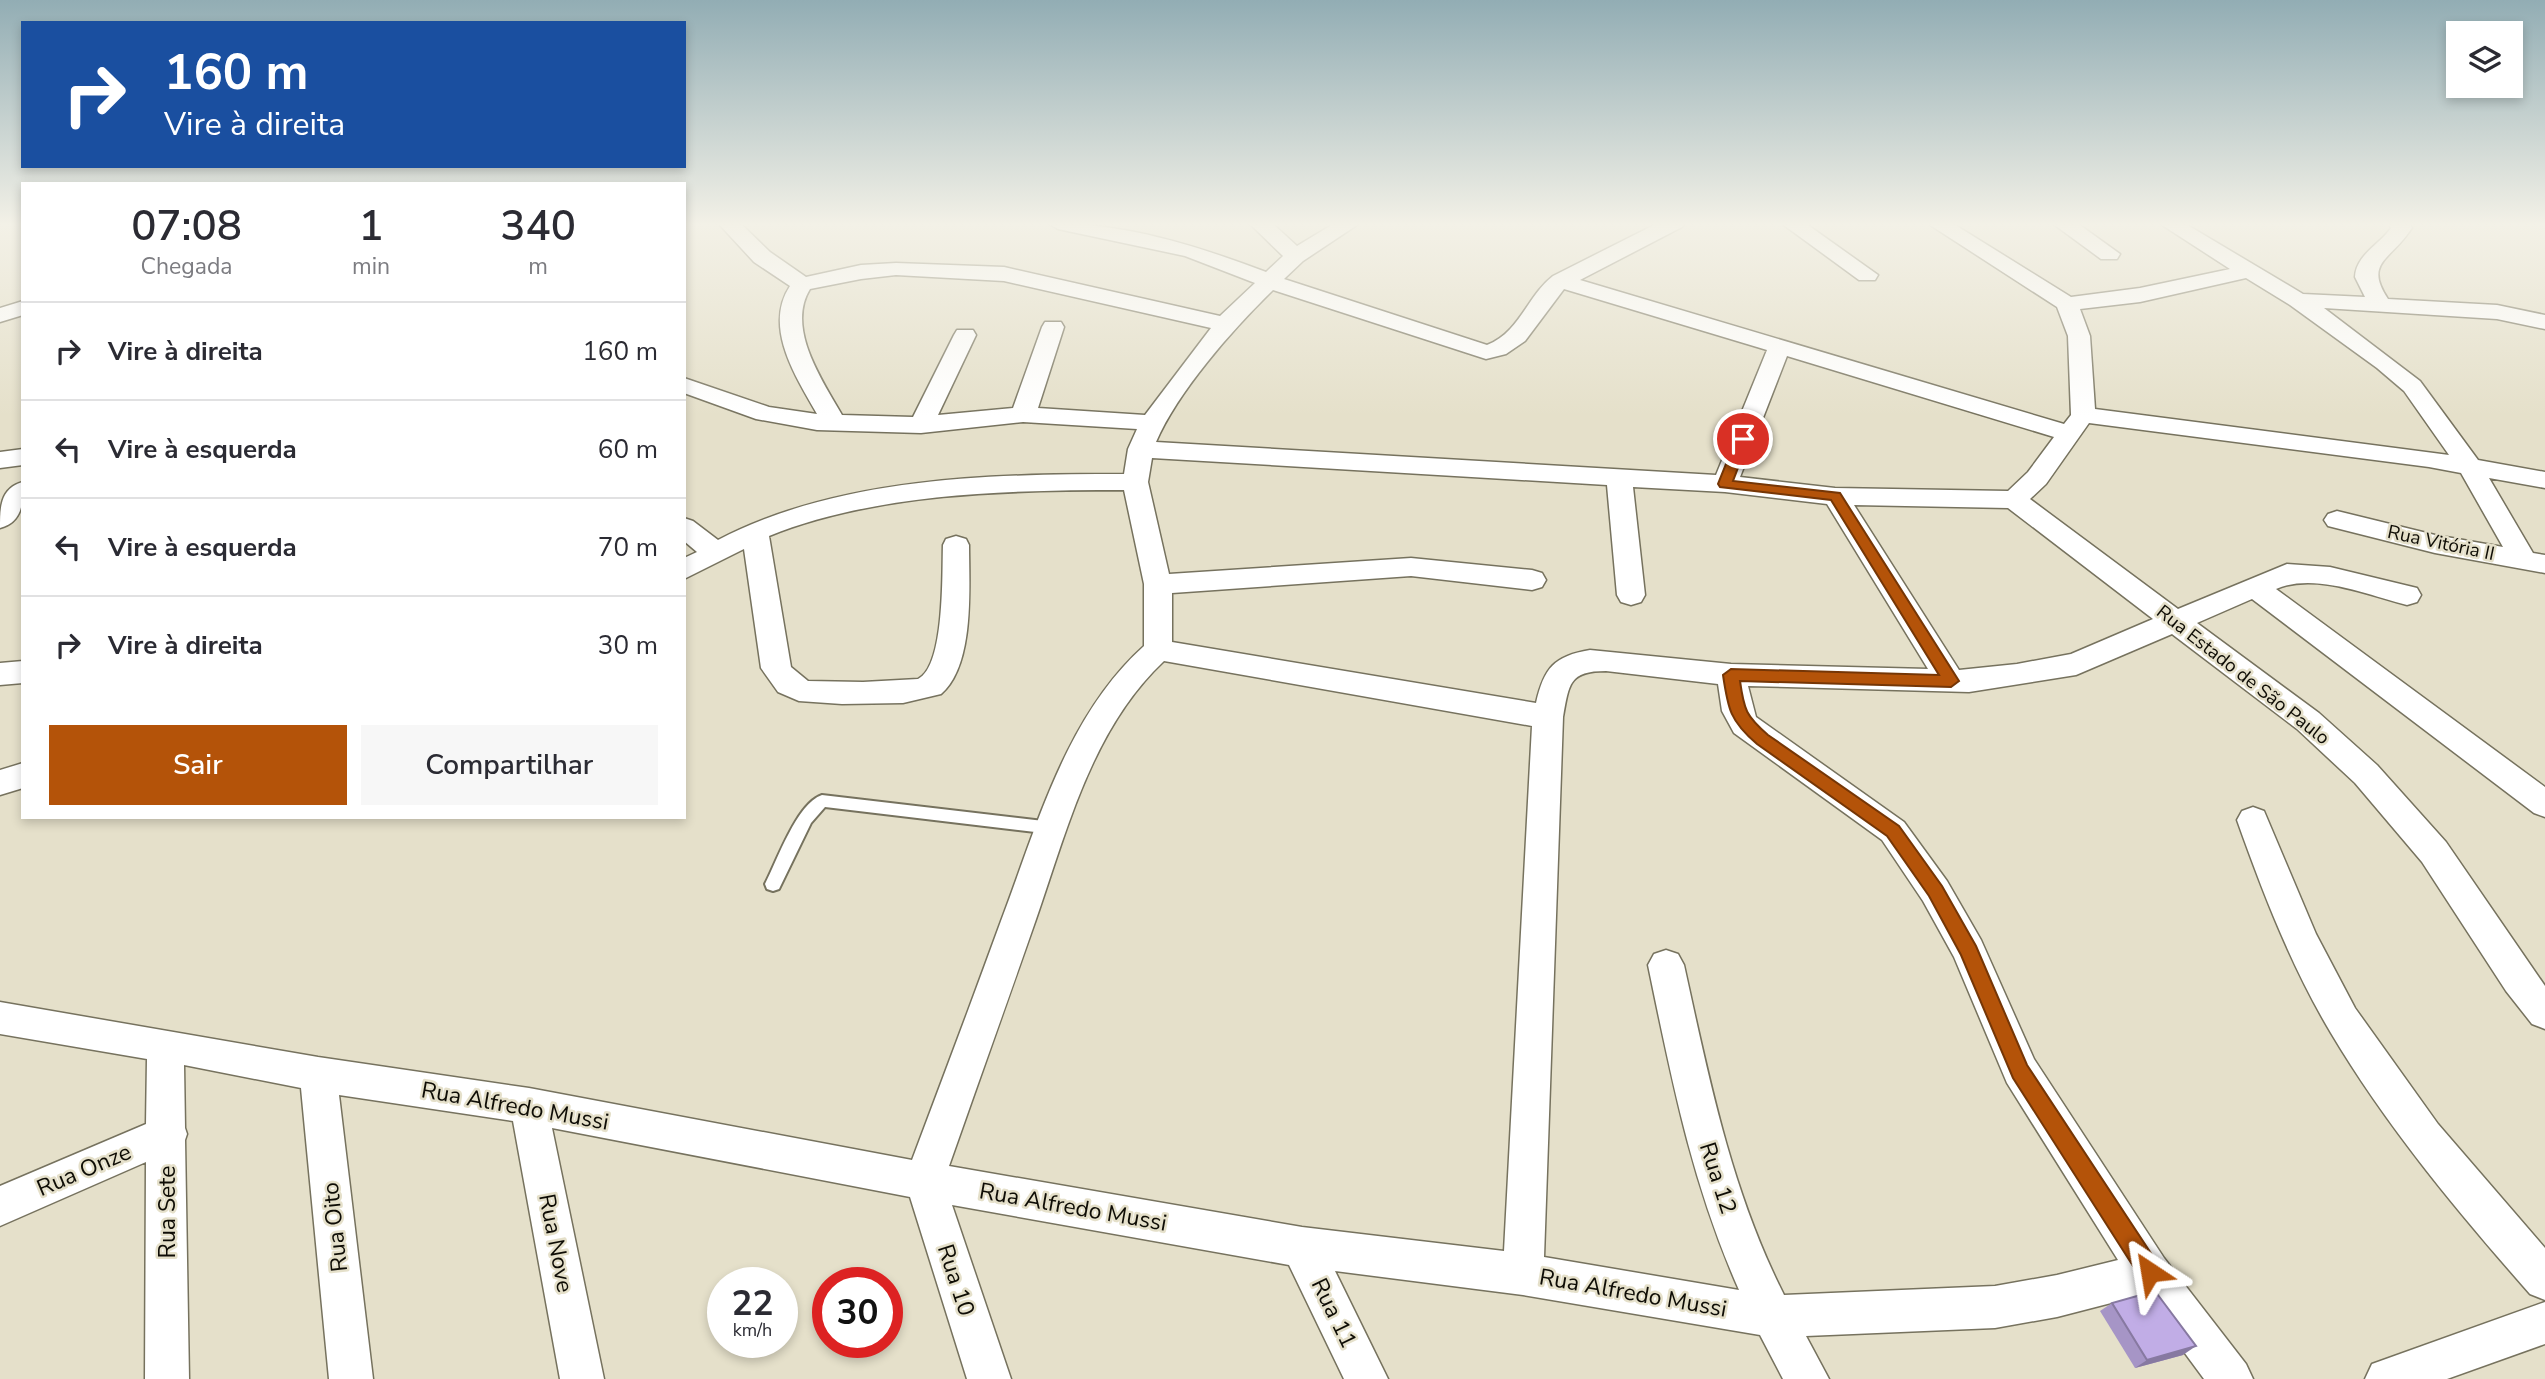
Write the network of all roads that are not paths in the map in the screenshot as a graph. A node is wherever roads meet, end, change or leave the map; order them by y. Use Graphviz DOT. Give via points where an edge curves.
graph roads {
  1 [pos="800,287"];
  2 [pos="1063,287"];
  3 [pos="1262,287"];
  4 [pos="1288,287"];
  5 [pos="1553,287"];
  6 [pos="1582,287"];
  7 [pos="2040,287"];
  8 [pos="2174,287"];
  9 [pos="2275,287"];
  10 [pos="2368,287"];
  11 [pos="2295,299"];
  12 [pos="2379,303"];
  13 [pos="2067,304"];
  14 [pos="21,309"];
  15 [pos="0,315"];
  16 [pos="2545,322"];
  17 [pos="1225,324"];
  18 [pos="1053,327"];
  19 [pos="965,335"];
  20 [pos="1779,348"];
  21 [pos="686,386"];
  22 [pos="1023,415"];
  23 [pos="833,422"];
  24 [pos="2077,424"];
  25 [pos="921,425"];
  26 [pos="1147,436"];
  27 [pos="21,457"];
  28 [pos="0,460"];
  29 [pos="2469,465"];
  30 [pos="1619,478"];
  31 [pos="2545,480"];
  32 [pos="1135,481"];
  33 [pos="1725,484"];
  34 [pos="21,493"];
  35 [pos="1835,496"];
  36 [pos="2014,500"];
  37 [pos="0,519"];
  38 [pos="2337,520"];
  39 [pos="686,529"];
  40 [pos="755,532"];
  41 [pos="956,545"];
  42 [pos="716,553"];
  43 [pos="2535,562"];
  44 [pos="686,569"];
  45 [pos="1532,580"];
  46 [pos="1158,584"];
  47 [pos="2254,587"];
  48 [pos="1630,595"];
  49 [pos="2407,595"];
  50 [pos="2176,623"];
  51 [pos="1158,650"];
  52 [pos="21,672"];
  53 [pos="0,674"];
  54 [pos="1731,675"];
  55 [pos="1951,681"];
  56 [pos="1548,718"];
  57 [pos="21,776"];
  58 [pos="0,783"];
  59 [pos="2545,804"];
  60 [pos="2253,820"];
  61 [pos="1052,828"];
  62 [pos="773,884"];
  63 [pos="1666,965"];
  64 [pos="2545,1013"];
  65 [pos="0,1018"];
  66 [pos="165,1045"];
  67 [pos="318,1074"];
  68 [pos="529,1106"];
  69 [pos="168,1134"];
  70 [pos="924,1181"];
  71 [pos="0,1206"];
  72 [pos="1302,1247"];
  73 [pos="2150,1272"];
  74 [pos="1523,1274"];
  75 [pos="2545,1279"];
  76 [pos="1771,1316"];
  77 [pos="2545,1323"];
  78 [pos="167,1379"];
  79 [pos="351,1379"];
  80 [pos="582,1379"];
  81 [pos="989,1379"];
  82 [pos="1366,1379"];
  83 [pos="1807,1379"];
  84 [pos="2231,1379"];
  85 [pos="2387,1379"];
  1 -- 23 [label="street" via="791,303 791,326"];
  2 -- 17 [label="street"];
  3 -- 17 [label="street"];
  4 -- 5 [label="street" via="1486,352 1513,342"];
  6 -- 20 [label="street"];
  7 -- 13 [label="street"];
  8 -- 13 [label="street"];
  9 -- 11 [label="street"];
  10 -- 12 [label="street"];
  11 -- 12 [label="street"];
  11 -- 29 [label="street" via="2400,375"];
  12 -- 16 [label="street" via="2497,312"];
  13 -- 24 [label="street" via="2079,336"];
  14 -- 15 [label="street"];
  17 -- 26 [label="street"];
  18 -- 22 [label="street"];
  19 -- 25 [label="street"];
  20 -- 24 [label="street"];
  20 -- 33 [label="street"];
  21 -- 23 [label="street" via="765,414"];
  22 -- 25 [label="street"];
  22 -- 26 [label="street" via="1076,416"];
  23 -- 25 [label="street"];
  24 -- 29 [label="street"];
  24 -- 36 [label="street" via="2037,478"];
  26 -- 30 [label="street"];
  26 -- 32 [label="street"];
  27 -- 28 [label="street"];
  29 -- 31 [label="street"];
  29 -- 43 [label="street"];
  30 -- 33 [label="street"];
  30 -- 48 [label="street"];
  32 -- 40 [label="street" via="1021,482 905,494 782,521"];
  32 -- 46 [label="street"];
  33 -- 35 [label="street"];
  34 -- 37 [label="street"];
  35 -- 36 [label="street"];
  35 -- 55 [label="street"];
  36 -- 50 [label="street, Rua Estado de São Paulo"];
  38 -- 43 [label="street, Rua Vitória II"];
  39 -- 42 [label="street"];
  40 -- 41 [label="street" via="776,668 783,680 799,690 821,692 914,691 929,688 941,676 951,636"];
  40 -- 42 [label="street"];
  42 -- 44 [label="street"];
  45 -- 46 [label="street" via="1411,567"];
  46 -- 51 [label="street"];
  47 -- 49 [label="street" via="2287,573 2304,573"];
  47 -- 50 [label="street"];
  47 -- 59 [label="street"];
  50 -- 55 [label="street" via="2076,664"];
  50 -- 64 [label="street, Rua Estado de São Paulo" via="2308,721 2366,774 2434,852"];
  51 -- 56 [label="street"];
  51 -- 61 [label="street" via="1111,700"];
  52 -- 53 [label="street"];
  54 -- 55 [label="street"];
  54 -- 56 [label="street" via="1585,659 1570,663 1561,672"];
  54 -- 73 [label="street" via="1737,711 1745,725 1893,831 1928,880 1969,951 2020,1071"];
  56 -- 74 [label="street"];
  57 -- 58 [label="street"];
  60 -- 75 [label="street" via="2294,922 2358,1045 2474,1200"];
  61 -- 62 [label="lane" via="822,801 805,818"];
  61 -- 70 [label="street"];
  63 -- 76 [label="street, Rua 12" via="1703,1131 1727,1210"];
  65 -- 66 [label="street, Rua Alfredo Mussi"];
  66 -- 67 [label="street, Rua Alfredo Mussi"];
  66 -- 69 [label="street, Rua Sete"];
  67 -- 68 [label="street, Rua Alfredo Mussi"];
  67 -- 79 [label="street, Rua Oito"];
  68 -- 70 [label="street, Rua Alfredo Mussi"];
  68 -- 80 [label="street, Rua Nove"];
  69 -- 71 [label="street, Rua Onze"];
  69 -- 78 [label="street, Rua Sete"];
  70 -- 72 [label="street, Rua Alfredo Mussi"];
  70 -- 81 [label="street, Rua 10"];
  72 -- 74 [label="street, Rua Alfredo Mussi"];
  72 -- 82 [label="street, Rua 11"];
  73 -- 76 [label="street, Rua Alfredo Mussi" via="1995,1307"];
  73 -- 84 [label="street"];
  74 -- 76 [label="street, Rua Alfredo Mussi"];
  76 -- 83 [label="street, Rua 12"];
  77 -- 85 [label="street"];
}
